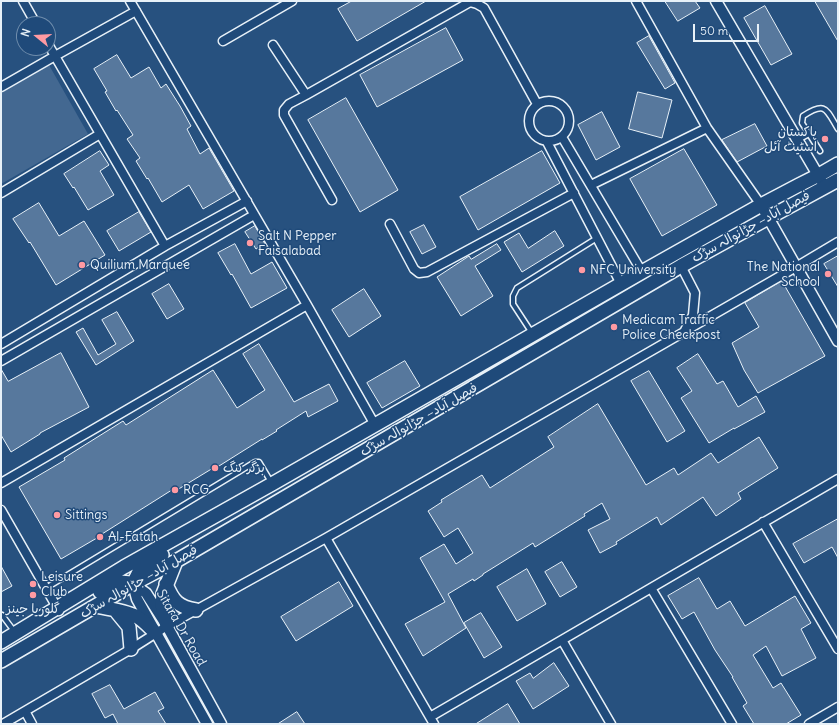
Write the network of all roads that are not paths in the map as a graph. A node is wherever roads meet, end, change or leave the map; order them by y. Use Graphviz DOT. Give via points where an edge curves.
graph roads {
  1 [pos="23,1"];
  2 [pos="130,1"];
  3 [pos="292,1"];
  4 [pos="636,1"];
  5 [pos="716,1"];
  6 [pos="136,12"];
  7 [pos="31,16"];
  8 [pos="223,41"];
  9 [pos="274,45"];
  10 [pos="56,55"];
  11 [pos="55,56"];
  12 [pos="1,88"];
  13 [pos="306,95"];
  14 [pos="537,104"];
  15 [pos="707,128"];
  16 [pos="838,129"];
  17 [pos="100,134"];
  18 [pos="809,134"];
  19 [pos="562,137"];
  20 [pos="798,140"];
  21 [pos="547,142"];
  22 [pos="820,151"];
  23 [pos="838,164"];
  24 [pos="818,175"];
  25 [pos="838,180"];
  26 [pos="591,185"];
  27 [pos="825,187"];
  28 [pos="1,193"];
  29 [pos="574,193"];
  30 [pos="332,200"];
  31 [pos="246,201"];
  32 [pos="760,205"];
  33 [pos="254,215"];
  34 [pos="768,218"];
  35 [pos="390,224"];
  36 [pos="597,238"];
  37 [pos="838,242"];
  38 [pos="165,246"];
  39 [pos="681,266"];
  40 [pos="796,267"];
  41 [pos="642,272"];
  42 [pos="621,284"];
  43 [pos="307,305"];
  44 [pos="684,332"];
  45 [pos="532,335"];
  46 [pos="838,341"];
  47 [pos="1,344"];
  48 [pos="1,361"];
  49 [pos="375,425"];
  50 [pos="838,479"];
  51 [pos="1,483"];
  52 [pos="272,484"];
  53 [pos="240,503"];
  54 [pos="1,510"];
  55 [pos="763,522"];
  56 [pos="326,538"];
  57 [pos="176,561"];
  58 [pos="133,584"];
  59 [pos="166,584"];
  60 [pos="46,588"];
  61 [pos="652,588"];
  62 [pos="96,606"];
  63 [pos="59,610"];
  64 [pos="115,610"];
  65 [pos="196,610"];
  66 [pos="2,616"];
  67 [pos="161,630"];
  68 [pos="16,634"];
  69 [pos="562,640"];
  70 [pos="1,642"];
  71 [pos="131,649"];
  72 [pos="838,649"];
  73 [pos="1,661"];
  74 [pos="838,707"];
  75 [pos="25,711"];
  76 [pos="432,720"];
  77 [pos="3,724"];
  78 [pos="32,724"];
  79 [pos="207,724"];
  80 [pos="221,724"];
  81 [pos="611,724"];
  82 [pos="732,724"];
  83 [pos="809,724"];
  1 -- 7 [label="street"];
  2 -- 6 [label="street"];
  3 -- 8 [label="street"];
  4 -- 15 [label="street"];
  5 -- 20 [label="street"];
  6 -- 10 [label="street"];
  6 -- 31 [label="street"];
  9 -- 13 [label="street"];
  11 -- 12 [label="street"];
  11 -- 17 [label="street"];
  13 -- 14 [label="street" via="470,2 484,8"];
  13 -- 30 [label="street" via="289,104 284,110 284,115"];
  14 -- 19 [label="street" via="547,100 557,102 566,108 570,118 568,128"];
  14 -- 21 [label="street" via="528,122 531,131"];
  15 -- 26 [label="street"];
  15 -- 32 [label="street"];
  16 -- 18 [label="lane" via="826,110 820,108 803,116 802,123"];
  17 -- 28 [label="street"];
  17 -- 38 [label="street"];
  18 -- 20 [label="lane"];
  18 -- 22 [label="lane"];
  19 -- 21 [label="street"];
  19 -- 26 [label="street"];
  20 -- 24 [label="street"];
  21 -- 29 [label="street"];
  23 -- 24 [label="main road, فیصل آباد– جڑانوالہ سڑک"];
  24 -- 27 [label="street"];
  24 -- 32 [label="main road, فیصل آباد– جڑانوالہ سڑک"];
  25 -- 27 [label="main road, فیصل آباد– جڑانوالہ سڑک"];
  26 -- 41 [label="street"];
  27 -- 34 [label="main road, فیصل آباد– جڑانوالہ سڑک"];
  29 -- 35 [label="street" via="427,272 420,273 414,269"];
  29 -- 36 [label="street"];
  31 -- 33 [label="street"];
  31 -- 38 [label="street"];
  32 -- 34 [label="street"];
  32 -- 41 [label="main road, فیصل آباد– جڑانوالہ سڑک"];
  33 -- 43 [label="street"];
  33 -- 48 [label="street"];
  34 -- 39 [label="main road, فیصل آباد– جڑانوالہ سڑک"];
  34 -- 40 [label="street"];
  36 -- 42 [label="street"];
  36 -- 45 [label="lane" via="517,288 513,304"];
  37 -- 40 [label="street"];
  38 -- 47 [label="street"];
  39 -- 44 [label="street" via="695,293 693,315"];
  39 -- 57 [label="main road, فیصل آباد– جڑانوالہ سڑک"];
  40 -- 44 [label="street"];
  40 -- 46 [label="street"];
  41 -- 42 [label="main road, فیصل آباد– جڑانوالہ سڑک"];
  42 -- 45 [label="main road, فیصل آباد– جڑانوالہ سڑک"];
  43 -- 49 [label="street"];
  43 -- 51 [label="street"];
  44 -- 56 [label="street"];
  45 -- 49 [label="main road, فیصل آباد– جڑانوالہ سڑک"];
  49 -- 52 [label="main road, فیصل آباد– جڑانوالہ سڑک"];
  50 -- 55 [label="street"];
  52 -- 53 [label="main road, فیصل آباد– جڑانوالہ سڑک"];
  52 -- 60 [label="lane" via="259,462 255,462"];
  53 -- 58 [label="main road" via="209,527 140,570"];
  53 -- 63 [label="main road, فیصل آباد– جڑانوالہ سڑک" via="124,567"];
  54 -- 60 [label="street"];
  55 -- 61 [label="street"];
  55 -- 72 [label="street"];
  56 -- 65 [label="street"];
  56 -- 76 [label="street"];
  57 -- 58 [label="main road, فیصل آباد– جڑانوالہ سڑک"];
  57 -- 59 [label="main road"];
  58 -- 62 [label="main road, فیصل آباد– جڑانوالہ سڑک"];
  58 -- 63 [label="main road" via="125,581 115,583"];
  58 -- 67 [label="street, Sitara Dr Road" via="146,593"];
  59 -- 65 [label="main road" via="175,601 181,606"];
  59 -- 67 [label="main road"];
  60 -- 63 [label="street"];
  61 -- 69 [label="street"];
  61 -- 82 [label="street"];
  62 -- 64 [label="main road"];
  62 -- 73 [label="main road, فیصل آباد– جڑانوالہ سڑک"];
  63 -- 68 [label="main road, فیصل آباد– جڑانوالہ سڑک"];
  64 -- 67 [label="main road" via="139,618"];
  64 -- 71 [label="main road" via="129,627"];
  65 -- 67 [label="street"];
  66 -- 68 [label="lane"];
  67 -- 71 [label="street"];
  67 -- 79 [label="street, Sitara Dr Road"];
  67 -- 80 [label="street, Sitara Dr Road"];
  68 -- 70 [label="main road, فیصل آباد– جڑانوالہ سڑک"];
  69 -- 76 [label="street"];
  69 -- 81 [label="street"];
  71 -- 75 [label="street"];
  74 -- 83 [label="street"];
  75 -- 77 [label="street"];
  75 -- 78 [label="street"];
}
